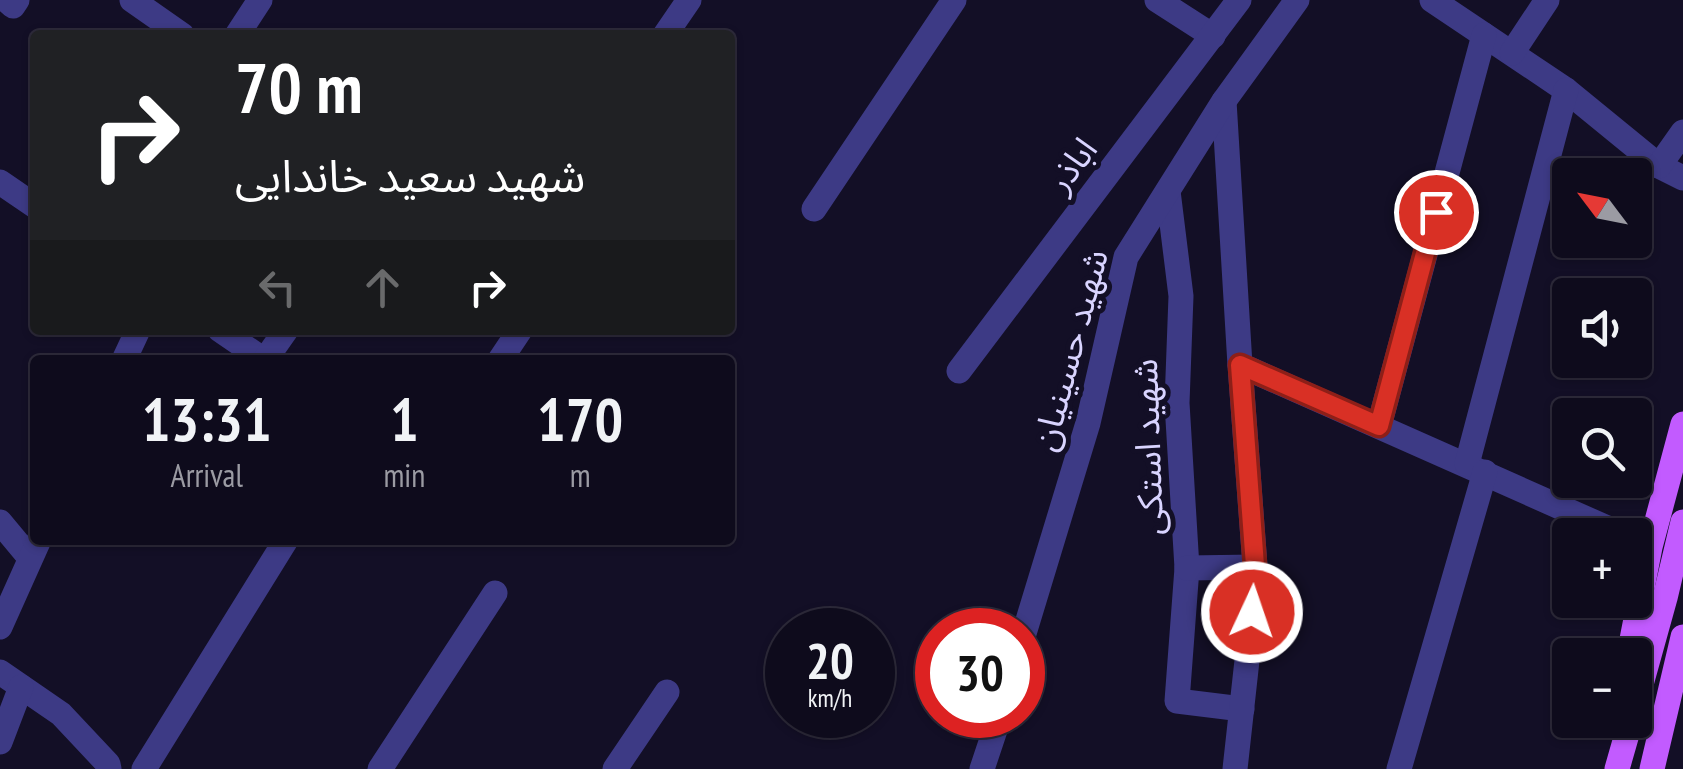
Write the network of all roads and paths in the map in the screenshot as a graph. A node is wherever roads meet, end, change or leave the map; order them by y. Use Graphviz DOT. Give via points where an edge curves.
graph roads {
  1 [pos="6,0"];
  2 [pos="18,0"];
  3 [pos="132,0"];
  4 [pos="260,0"];
  5 [pos="689,0"];
  6 [pos="954,0"];
  7 [pos="1157,0"];
  8 [pos="1239,0"];
  9 [pos="1297,0"];
  10 [pos="1548,0"];
  11 [pos="1436,1"];
  12 [pos="175,30"];
  13 [pos="241,30"];
  14 [pos="669,30"];
  15 [pos="1484,35"];
  16 [pos="1213,36"];
  17 [pos="1512,54"];
  18 [pos="1566,90"];
  19 [pos="1224,101"];
  20 [pos="1683,132"];
  21 [pos="1659,166"];
  22 [pos="1683,178"];
  23 [pos="0,182"];
  24 [pos="1168,191"];
  25 [pos="30,203"];
  26 [pos="814,209"];
  27 [pos="228,335"];
  28 [pos="258,355"];
  29 [pos="1240,365"];
  30 [pos="958,371"];
  31 [pos="1683,424"];
  32 [pos="1379,426"];
  33 [pos="1476,468"];
  34 [pos="1586,518"];
  35 [pos="1651,518"];
  36 [pos="0,522"];
  37 [pos="1683,522"];
  38 [pos="283,545"];
  39 [pos="34,549"];
  40 [pos="1255,567"];
  41 [pos="1187,568"];
  42 [pos="495,593"];
  43 [pos="1032,608"];
  44 [pos="0,627"];
  45 [pos="1683,637"];
  46 [pos="1652,645"];
  47 [pos="11,679"];
  48 [pos="667,692"];
  49 [pos="1683,708"];
  50 [pos="1242,709"];
  51 [pos="992,738"];
  52 [pos="1613,738"];
  53 [pos="1626,738"];
  54 [pos="0,742"];
  55 [pos="109,769"];
  56 [pos="144,769"];
  57 [pos="380,769"];
  58 [pos="615,769"];
  59 [pos="982,769"];
  60 [pos="1236,769"];
  61 [pos="1399,769"];
  62 [pos="1607,769"];
  63 [pos="1617,769"];
  64 [pos="1652,769"];
  65 [pos="1663,769"];
  1 -- 2 [label="street" via="14,6"];
  3 -- 12 [label="street"];
  4 -- 13 [label="street"];
  5 -- 14 [label="street"];
  6 -- 26 [label="street"];
  7 -- 16 [label="street"];
  8 -- 16 [label="street, اباذر"];
  9 -- 19 [label="street, شهید حسینیان"];
  10 -- 17 [label="street"];
  11 -- 15 [label="street"];
  15 -- 17 [label="street"];
  15 -- 32 [label="street"];
  16 -- 30 [label="street, اباذر"];
  17 -- 18 [label="street"];
  18 -- 21 [label="street"];
  18 -- 33 [label="street"];
  19 -- 24 [label="street, شهید حسینیان"];
  19 -- 29 [label="street"];
  20 -- 21 [label="street"];
  21 -- 22 [label="street"];
  23 -- 25 [label="street"];
  24 -- 41 [label="street, شهید استکی" via="1181,296 1177,403"];
  24 -- 43 [label="street, شهید حسینیان" via="1126,257 1088,423"];
  27 -- 28 [label="street"];
  29 -- 32 [label="street"];
  29 -- 40 [label="street"];
  31 -- 35 [label="main road"];
  32 -- 33 [label="street"];
  33 -- 34 [label="street"];
  33 -- 61 [label="street"];
  36 -- 39 [label="street"];
  37 -- 46 [label="main road"];
  38 -- 56 [label="street"];
  39 -- 44 [label="street"];
  40 -- 41 [label="street"];
  40 -- 50 [label="street"];
  41 -- 50 [label="street, شهید استکی" via="1177,701"];
  42 -- 57 [label="street"];
  45 -- 64 [label="main road"];
  47 -- 54 [label="street"];
  47 -- 55 [label="street" via="60,714"];
  48 -- 58 [label="street"];
  49 -- 65 [label="main road"];
  50 -- 60 [label="street"];
  51 -- 59 [label="street"];
  52 -- 62 [label="main road"];
  53 -- 63 [label="main road"];
}
